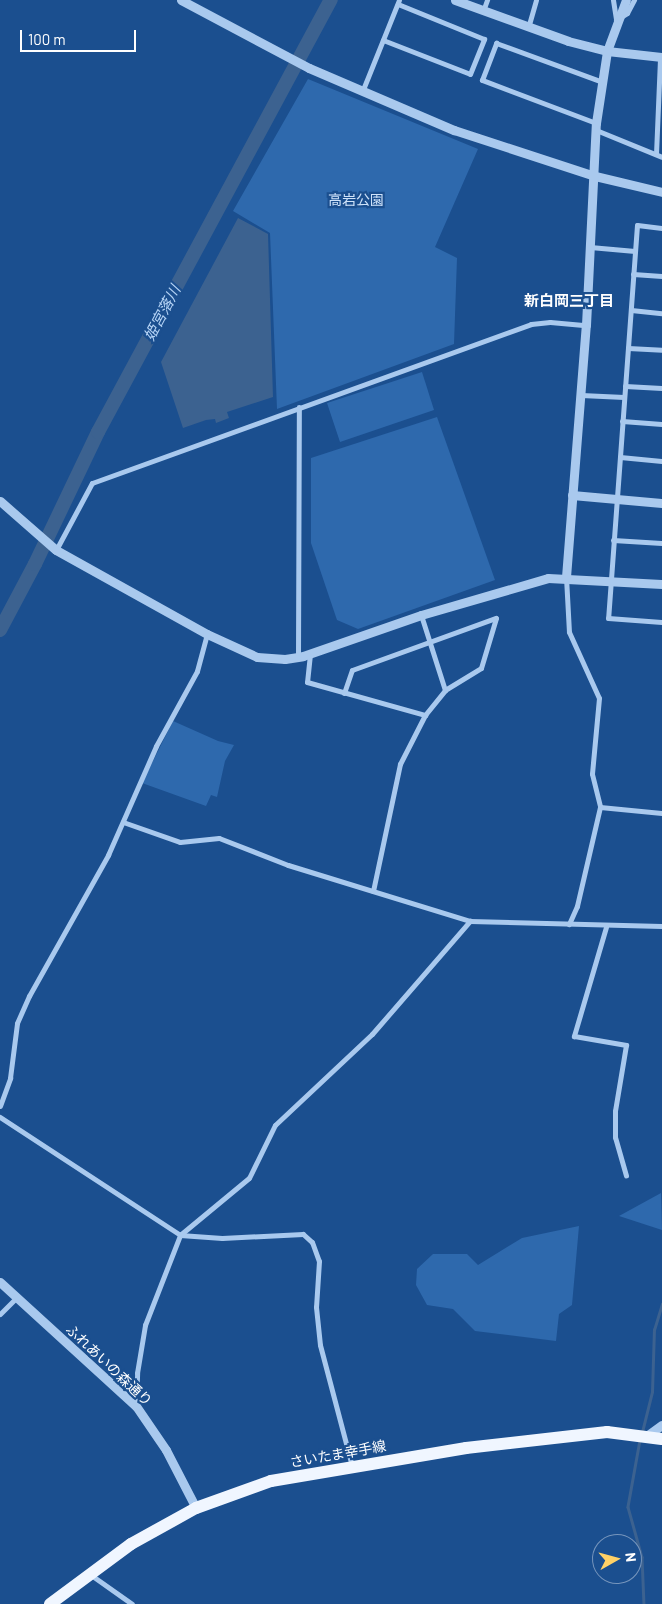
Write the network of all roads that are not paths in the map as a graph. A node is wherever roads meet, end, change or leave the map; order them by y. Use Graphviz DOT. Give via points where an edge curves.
graph roads {
  1 [pos="181,0"];
  2 [pos="454,0"];
  3 [pos="487,0"];
  4 [pos="536,0"];
  5 [pos="613,0"];
  6 [pos="626,0"];
  7 [pos="634,0"];
  8 [pos="398,2"];
  9 [pos="483,12"];
  10 [pos="616,20"];
  11 [pos="528,29"];
  12 [pos="383,40"];
  13 [pos="608,51"];
  14 [pos="661,57"];
  15 [pos="600,82"];
  16 [pos="362,92"];
  17 [pos="596,127"];
  18 [pos="656,154"];
  19 [pos="662,157"];
  20 [pos="595,176"];
  21 [pos="662,192"];
  22 [pos="662,228"];
  23 [pos="590,247"];
  24 [pos="635,251"];
  25 [pos="634,274"];
  26 [pos="662,276"];
  27 [pos="631,310"];
  28 [pos="662,313"];
  29 [pos="586,325"];
  30 [pos="628,348"];
  31 [pos="662,350"];
  32 [pos="625,386"];
  33 [pos="662,388"];
  34 [pos="581,395"];
  35 [pos="624,397"];
  36 [pos="299,407"];
  37 [pos="622,421"];
  38 [pos="662,424"];
  39 [pos="620,457"];
  40 [pos="662,461"];
  41 [pos="572,495"];
  42 [pos="616,500"];
  43 [pos="0,501"];
  44 [pos="662,503"];
  45 [pos="613,540"];
  46 [pos="662,543"];
  47 [pos="56,550"];
  48 [pos="566,577"];
  49 [pos="610,580"];
  50 [pos="662,584"];
  51 [pos="421,615"];
  52 [pos="662,622"];
  53 [pos="206,634"];
  54 [pos="430,642"];
  55 [pos="310,654"];
  56 [pos="298,657"];
  57 [pos="445,690"];
  58 [pos="344,693"];
  59 [pos="425,714"];
  60 [pos="600,807"];
  61 [pos="662,813"];
  62 [pos="123,822"];
  63 [pos="373,891"];
  64 [pos="470,921"];
  65 [pos="569,924"];
  66 [pos="662,926"];
  67 [pos="606,927"];
  68 [pos="0,1106"];
  69 [pos="0,1117"];
  70 [pos="626,1175"];
  71 [pos="180,1235"];
  72 [pos="0,1282"];
  73 [pos="16,1298"];
  74 [pos="0,1314"];
  75 [pos="136,1406"];
  76 [pos="662,1425"];
  77 [pos="648,1435"];
  78 [pos="662,1439"];
  79 [pos="352,1466"];
  80 [pos="196,1508"];
  81 [pos="90,1574"];
  82 [pos="50,1604"];
  83 [pos="132,1604"];
  1 -- 16 [label="street" via="288,58"];
  2 -- 9 [label="street"];
  3 -- 9 [label="street"];
  4 -- 11 [label="street"];
  5 -- 10 [label="street"];
  6 -- 10 [label="street"];
  7 -- 10 [label="street" via="627,13"];
  8 -- 12 [label="street"];
  8 -- 12 [label="street" via="484,39 470,74"];
  9 -- 11 [label="street"];
  10 -- 13 [label="street"];
  11 -- 13 [label="street"];
  12 -- 16 [label="street"];
  13 -- 14 [label="street"];
  13 -- 15 [label="street"];
  14 -- 18 [label="street"];
  15 -- 17 [label="street"];
  15 -- 17 [label="street" via="496,43 482,80"];
  16 -- 20 [label="street" via="454,130"];
  17 -- 18 [label="street"];
  17 -- 20 [label="street"];
  18 -- 19 [label="street"];
  20 -- 21 [label="street"];
  20 -- 23 [label="street"];
  22 -- 24 [label="street" via="637,224"];
  23 -- 24 [label="street"];
  23 -- 29 [label="street"];
  24 -- 25 [label="street"];
  25 -- 26 [label="street"];
  25 -- 27 [label="street"];
  27 -- 28 [label="street"];
  27 -- 30 [label="street"];
  29 -- 34 [label="street"];
  29 -- 36 [label="street" via="530,324"];
  30 -- 31 [label="street"];
  30 -- 32 [label="street"];
  32 -- 33 [label="street"];
  32 -- 35 [label="street"];
  34 -- 35 [label="street"];
  34 -- 41 [label="street"];
  35 -- 37 [label="street"];
  36 -- 47 [label="street" via="92,483"];
  36 -- 56 [label="street"];
  37 -- 38 [label="street"];
  37 -- 39 [label="street"];
  39 -- 40 [label="street"];
  39 -- 42 [label="street"];
  41 -- 42 [label="street"];
  41 -- 48 [label="street"];
  42 -- 44 [label="street"];
  42 -- 45 [label="street"];
  43 -- 47 [label="street"];
  45 -- 46 [label="street"];
  45 -- 49 [label="street"];
  47 -- 53 [label="street"];
  48 -- 49 [label="street"];
  48 -- 51 [label="street" via="548,578"];
  48 -- 60 [label="street" via="569,632 599,698 592,774"];
  49 -- 50 [label="street"];
  49 -- 52 [label="street" via="608,618"];
  51 -- 54 [label="street"];
  51 -- 55 [label="street"];
  53 -- 56 [label="street" via="257,657"];
  53 -- 62 [label="street" via="197,671 175,706"];
  54 -- 57 [label="street"];
  54 -- 57 [label="street" via="496,618 481,668"];
  54 -- 58 [label="street" via="352,670"];
  55 -- 56 [label="street"];
  55 -- 58 [label="street" via="306,682"];
  57 -- 59 [label="street"];
  58 -- 59 [label="street"];
  59 -- 63 [label="street" via="400,764"];
  60 -- 61 [label="street"];
  60 -- 65 [label="street" via="577,906"];
  62 -- 63 [label="street" via="180,842 219,838 288,865"];
  62 -- 68 [label="street" via="108,856 21,1014 10,1078"];
  63 -- 64 [label="street"];
  64 -- 65 [label="street"];
  64 -- 71 [label="street" via="372,1034 274,1125 249,1178"];
  65 -- 67 [label="street"];
  66 -- 67 [label="street"];
  67 -- 70 [label="street" via="574,1036 626,1045 615,1111 615,1138"];
  69 -- 71 [label="street"];
  71 -- 75 [label="street" via="145,1325 137,1373"];
  71 -- 79 [label="street" via="222,1238 303,1234 312,1242 319,1261 316,1307 320,1345"];
  72 -- 73 [label="street, ふれあいの森通り"];
  73 -- 74 [label="street"];
  73 -- 75 [label="street, ふれあいの森通り"];
  75 -- 80 [label="street, ふれあいの森通り" via="166,1450"];
  76 -- 77 [label="street"];
  77 -- 78 [label="main road, さいたま幸手線"];
  77 -- 79 [label="main road, さいたま幸手線" via="608,1432 466,1448"];
  79 -- 80 [label="main road, さいたま幸手線" via="272,1481"];
  80 -- 81 [label="main road, さいたま幸手線" via="130,1544"];
  81 -- 82 [label="main road, さいたま幸手線"];
  81 -- 83 [label="street"];
}
